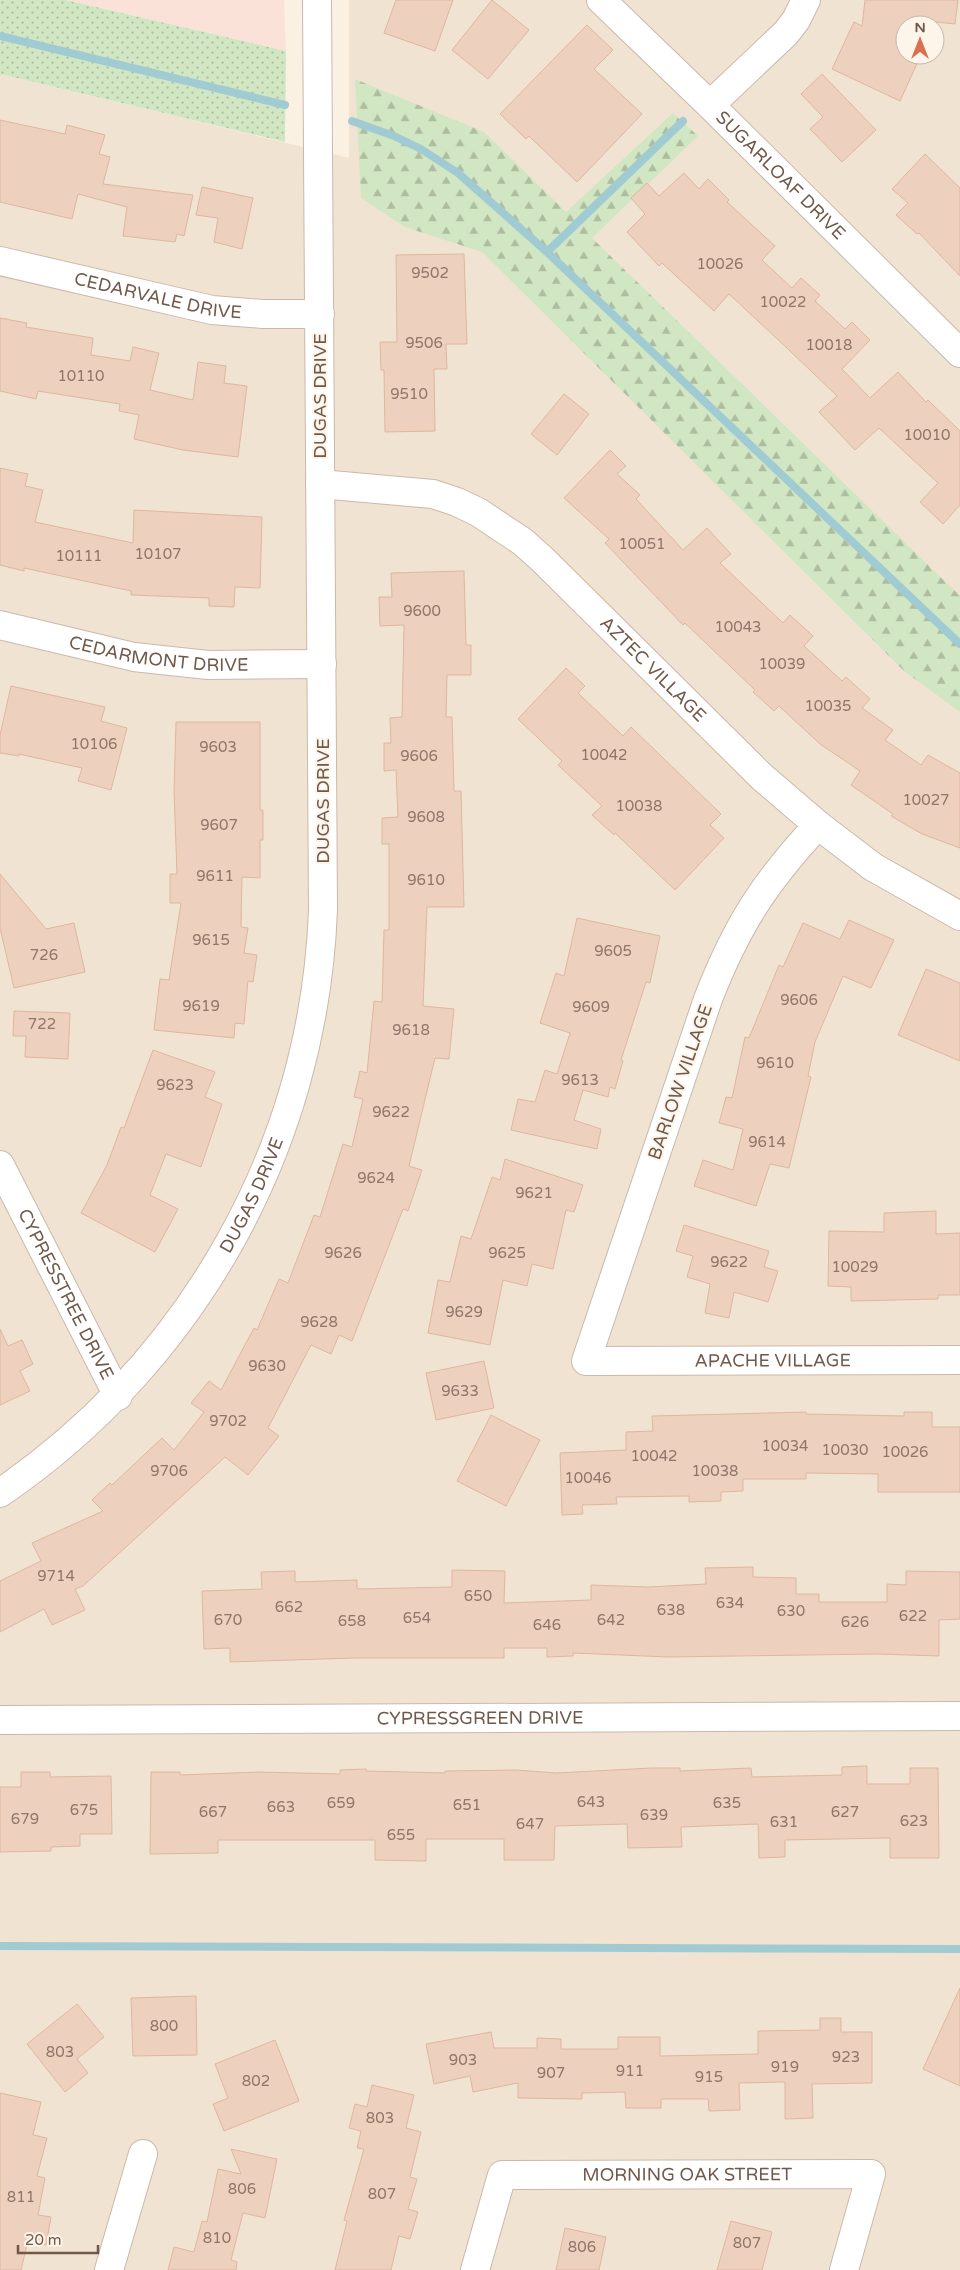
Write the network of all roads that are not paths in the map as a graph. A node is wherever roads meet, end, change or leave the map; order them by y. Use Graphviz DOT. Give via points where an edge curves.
graph roads {
  1 [pos="317,0"];
  2 [pos="601,0"];
  3 [pos="806,0"];
  4 [pos="710,105"];
  5 [pos="0,261"];
  6 [pos="320,314"];
  7 [pos="960,353"];
  8 [pos="320,484"];
  9 [pos="0,625"];
  10 [pos="322,664"];
  11 [pos="818,825"];
  12 [pos="960,916"];
  13 [pos="0,1165"];
  14 [pos="960,1360"];
  15 [pos="586,1361"];
  16 [pos="118,1396"];
  17 [pos="0,1493"];
  18 [pos="960,1716"];
  19 [pos="0,1720"];
  20 [pos="143,2154"];
  21 [pos="110,2270"];
  22 [pos="475,2270"];
  23 [pos="844,2270"];
  1 -- 6 [label="street, DUGAS DRIVE"];
  2 -- 4 [label="street, SUGARLOAF DRIVE"];
  3 -- 4 [label="street" via="786,33"];
  4 -- 7 [label="street, SUGARLOAF DRIVE"];
  5 -- 6 [label="street, CEDARVALE DRIVE" via="212,310"];
  6 -- 8 [label="street, DUGAS DRIVE"];
  8 -- 10 [label="street, DUGAS DRIVE"];
  8 -- 11 [label="street, AZTEC VILLAGE" via="433,494 478,512 523,542 762,777"];
  9 -- 10 [label="street, CEDARMONT DRIVE" via="134,657 208,665"];
  10 -- 16 [label="street, DUGAS DRIVE" via="322,930 314,1004 296,1083 268,1162 228,1246 187,1312"];
  11 -- 12 [label="street, AZTEC VILLAGE" via="873,867"];
  11 -- 15 [label="street, BARLOW VILLAGE" via="770,880 724,957"];
  13 -- 16 [label="street, CYPRESSTREE DRIVE"];
  14 -- 15 [label="street, APACHE VILLAGE"];
  16 -- 17 [label="street, DUGAS DRIVE" via="58,1450"];
  18 -- 19 [label="street, CYPRESSGREEN DRIVE"];
  20 -- 21 [label="street"];
  22 -- 23 [label="street, MORNING OAK STREET" via="502,2175 871,2174"];
}
